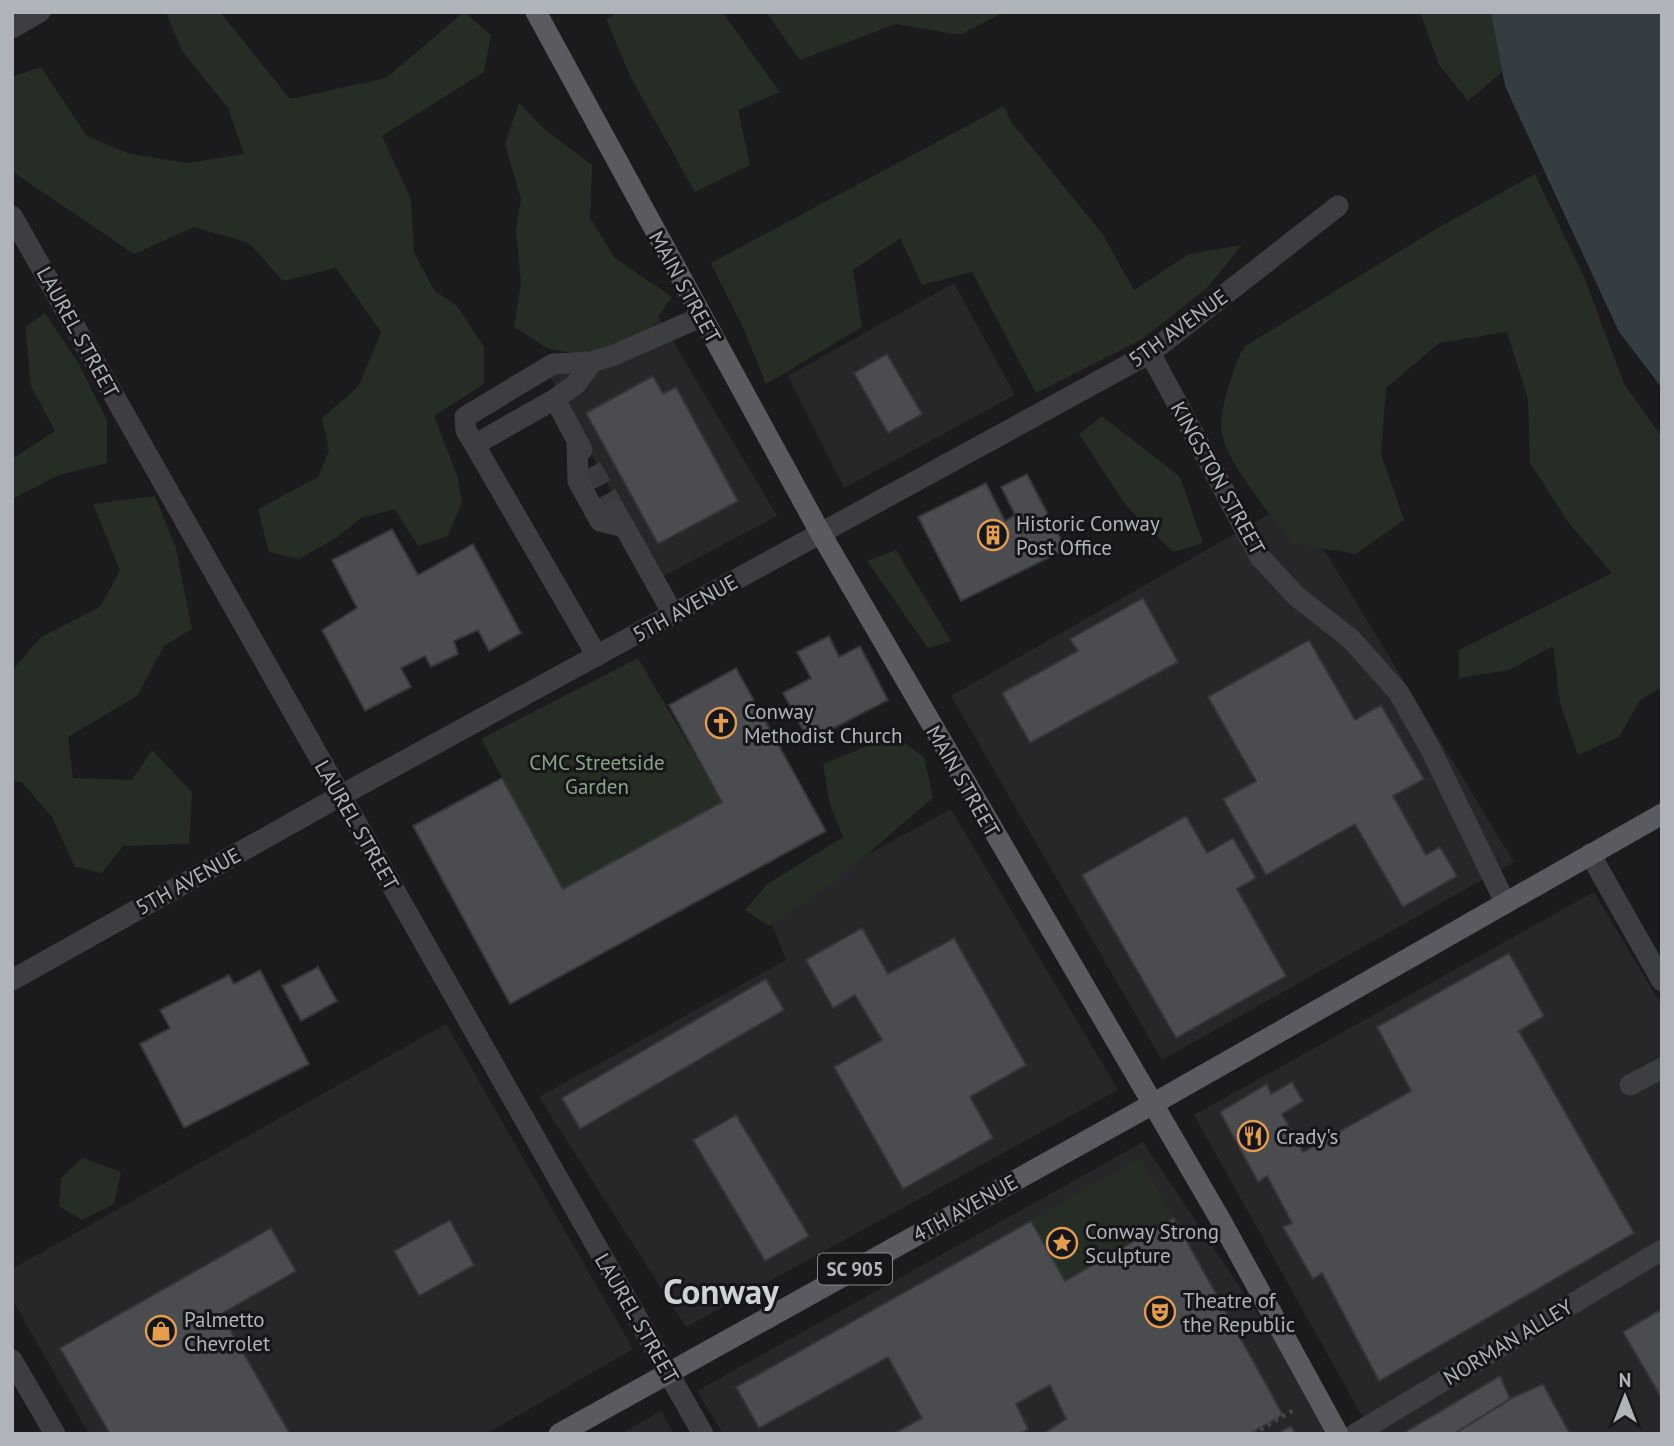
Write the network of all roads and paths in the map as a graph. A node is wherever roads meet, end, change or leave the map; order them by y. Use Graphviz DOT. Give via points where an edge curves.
graph roads {
  1 [pos="40,12"];
  2 [pos="536,12"];
  3 [pos="12,28"];
  4 [pos="1338,206"];
  5 [pos="12,216"];
  6 [pos="701,317"];
  7 [pos="1150,354"];
  8 [pos="592,362"];
  9 [pos="555,400"];
  10 [pos="577,440"];
  11 [pos="476,444"];
  12 [pos="591,467"];
  13 [pos="821,534"];
  14 [pos="673,614"];
  15 [pos="597,656"];
  16 [pos="340,796"];
  17 [pos="1662,814"];
  18 [pos="1590,854"];
  19 [pos="1505,902"];
  20 [pos="12,980"];
  21 [pos="1662,981"];
  22 [pos="1662,1068"];
  23 [pos="1630,1085"];
  24 [pos="1151,1105"];
  25 [pos="1662,1250"];
  26 [pos="12,1360"];
  27 [pos="668,1372"];
  28 [pos="1317,1396"];
  29 [pos="55,1434"];
  30 [pos="559,1434"];
  31 [pos="703,1434"];
  32 [pos="1253,1434"];
  33 [pos="1338,1434"];
  34 [pos="1355,1434"];
  1 -- 3 [label="street"];
  2 -- 6 [label="main road, MAIN STREET"];
  4 -- 7 [label="street, 5TH AVENUE"];
  5 -- 16 [label="street, LAUREL STREET"];
  6 -- 8 [label="street"];
  6 -- 13 [label="main road, MAIN STREET"];
  7 -- 13 [label="street, 5TH AVENUE"];
  7 -- 19 [label="street, KINGSTON STREET" via="1260,557 1296,596 1351,639 1399,693"];
  8 -- 9 [label="street" via="576,384"];
  8 -- 11 [label="street" via="553,364 471,411 465,417 466,430"];
  9 -- 10 [label="street"];
  9 -- 11 [label="street"];
  10 -- 12 [label="street"];
  10 -- 14 [label="street" via="578,481 600,521 620,519"];
  11 -- 15 [label="street"];
  13 -- 14 [label="street, 5TH AVENUE"];
  13 -- 24 [label="main road, MAIN STREET"];
  14 -- 15 [label="street, 5TH AVENUE"];
  15 -- 16 [label="street, 5TH AVENUE"];
  16 -- 20 [label="street, 5TH AVENUE"];
  16 -- 27 [label="street, LAUREL STREET"];
  17 -- 18 [label="main road, SC 905"];
  18 -- 19 [label="main road, SC 905"];
  18 -- 21 [label="street"];
  19 -- 24 [label="main road, SC 905"];
  22 -- 23 [label="street"];
  24 -- 27 [label="main road, 4TH AVENUE / SC 905"];
  24 -- 28 [label="main road, MAIN STREET"];
  25 -- 34 [label="street, NORMAN ALLEY"];
  26 -- 29 [label="street"];
  27 -- 30 [label="main road, 4TH AVENUE / SC 905"];
  27 -- 31 [label="street, LAUREL STREET"];
  28 -- 32 [label="path"];
  28 -- 33 [label="main road, MAIN STREET"];
}
